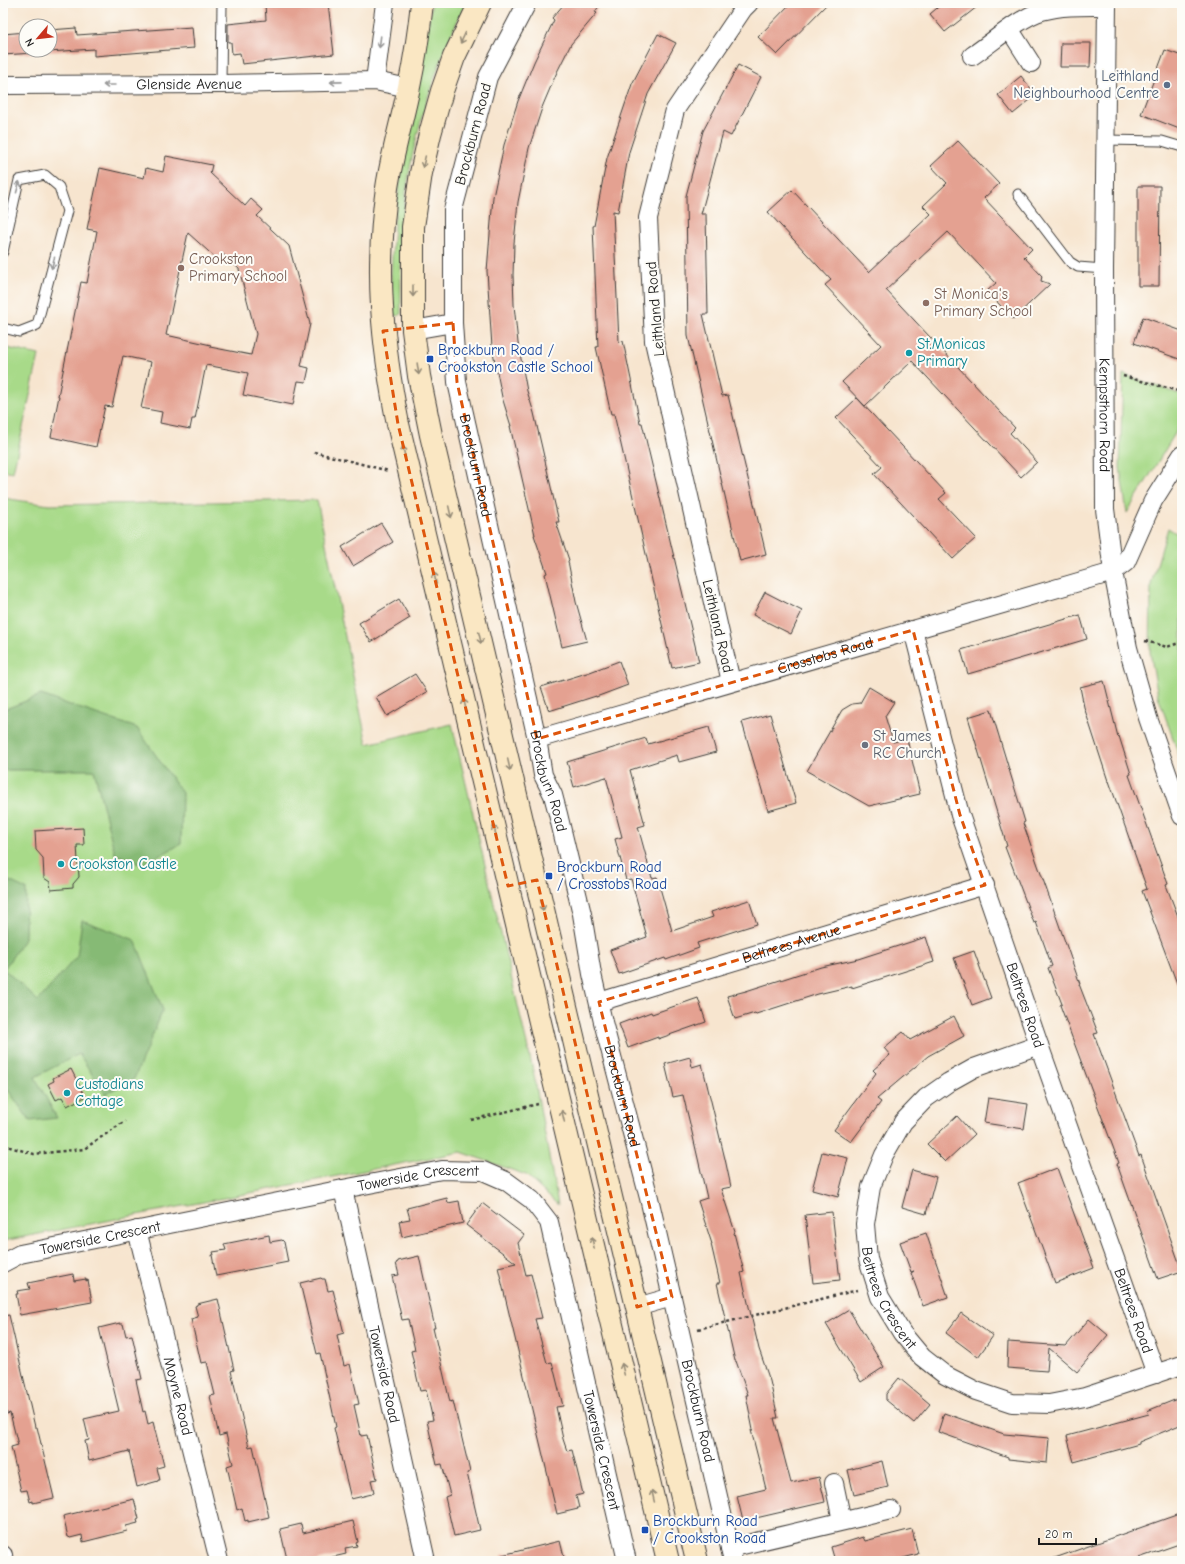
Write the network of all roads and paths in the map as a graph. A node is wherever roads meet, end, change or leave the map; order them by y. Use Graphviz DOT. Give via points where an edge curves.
graph roads {
  1 [pos="222,3"];
  2 [pos="385,3"];
  3 [pos="422,3"];
  4 [pos="480,3"];
  5 [pos="527,3"];
  6 [pos="749,3"];
  7 [pos="1107,4"];
  8 [pos="1010,30"];
  9 [pos="972,56"];
  10 [pos="1031,63"];
  11 [pos="376,81"];
  12 [pos="221,84"];
  13 [pos="3,85"];
  14 [pos="409,88"];
  15 [pos="1105,140"];
  16 [pos="1182,147"];
  17 [pos="1018,194"];
  18 [pos="3,252"];
  19 [pos="1104,269"];
  20 [pos="453,323"];
  21 [pos="3,328"];
  22 [pos="414,330"];
  23 [pos="383,331"];
  24 [pos="1105,371"];
  25 [pos="1182,392"];
  26 [pos="314,452"];
  27 [pos="1182,455"];
  28 [pos="394,472"];
  29 [pos="1113,572"];
  30 [pos="913,630"];
  31 [pos="1182,642"];
  32 [pos="1128,648"];
  33 [pos="731,682"];
  34 [pos="537,739"];
  35 [pos="1182,816"];
  36 [pos="537,880"];
  37 [pos="985,885"];
  38 [pos="508,886"];
  39 [pos="599,1002"];
  40 [pos="1039,1046"];
  41 [pos="543,1103"];
  42 [pos="471,1120"];
  43 [pos="125,1121"];
  44 [pos="3,1145"];
  45 [pos="343,1189"];
  46 [pos="137,1230"];
  47 [pos="3,1263"];
  48 [pos="876,1286"];
  49 [pos="672,1297"];
  50 [pos="637,1307"];
  51 [pos="680,1334"];
  52 [pos="1182,1365"];
  53 [pos="1156,1374"];
  54 [pos="834,1483"];
  55 [pos="891,1510"];
  56 [pos="842,1521"];
  57 [pos="731,1554"];
  58 [pos="3,1555"];
  59 [pos="4,1561"];
  60 [pos="219,1561"];
  61 [pos="426,1561"];
  62 [pos="627,1561"];
  63 [pos="668,1561"];
  64 [pos="697,1561"];
  1 -- 12 [label="lane"];
  2 -- 11 [label="street, one-way"];
  3 -- 14 [label="street"];
  4 -- 22 [label="street, one-way" via="454,57 442,91 421,173 413,227"];
  5 -- 20 [label="street, Brockburn Road" via="488,77 453,210"];
  6 -- 33 [label="street, Leithland Road" via="675,110 648,218 654,341"];
  7 -- 8 [label="street" via="1066,6 1043,11"];
  7 -- 15 [label="street, Kempsthorn Road"];
  8 -- 9 [label="street"];
  8 -- 10 [label="street"];
  11 -- 12 [label="street, Glenside Avenue, one-way"];
  11 -- 14 [label="street, Glenside Avenue"];
  12 -- 13 [label="street, Glenside Avenue, one-way"];
  14 -- 23 [label="street" via="393,156 383,222"];
  15 -- 16 [label="lane" via="1162,141"];
  15 -- 19 [label="street, Kempsthorn Road"];
  17 -- 19 [label="lane" via="1070,262 1078,266"];
  18 -- 21 [label="lane, one-way" via="19,180 45,175 59,187 67,211 37,325 19,332"];
  19 -- 24 [label="street, Kempsthorn Road"];
  20 -- 22 [label="street"];
  20 -- 34 [label="street, Brockburn Road" via="457,382"];
  22 -- 23 [label="street"];
  22 -- 36 [label="street, one-way" via="424,403"];
  38 -- 23 [label="street, one-way" via="398,424"];
  24 -- 25 [label="path"];
  24 -- 29 [label="street, Kempsthorn Road" via="1105,509"];
  26 -- 28 [label="path"];
  27 -- 29 [label="street" via="1153,501 1126,562"];
  29 -- 30 [label="street, Crosstobs Road"];
  29 -- 32 [label="street, Kempsthorn Road"];
  30 -- 33 [label="street, Crosstobs Road"];
  30 -- 37 [label="street, Beltrees Road" via="960,815"];
  31 -- 32 [label="path" via="1167,648 1146,640"];
  32 -- 35 [label="street, Kempsthorn Road" via="1148,718"];
  33 -- 34 [label="street, Crosstobs Road"];
  34 -- 39 [label="street, Brockburn Road" via="543,775 553,795 580,906"];
  36 -- 38 [label="street"];
  36 -- 50 [label="street, one-way"];
  37 -- 39 [label="street, Beltrees Avenue"];
  37 -- 40 [label="street, Beltrees Road"];
  63 -- 38 [label="street, one-way"];
  39 -- 49 [label="street, Brockburn Road" via="650,1198"];
  40 -- 48 [label="street, Beltrees Crescent" via="974,1068 926,1098 903,1122 884,1155 871,1187 865,1224 868,1259"];
  40 -- 53 [label="street, Beltrees Road"];
  41 -- 42 [label="path"];
  43 -- 44 [label="path" via="84,1149 34,1154"];
  45 -- 46 [label="street, Towerside Crescent"];
  45 -- 61 [label="street, Towerside Road"];
  45 -- 62 [label="street, Towerside Crescent" via="442,1170 483,1172 506,1181 532,1200 549,1222"];
  46 -- 47 [label="street, Towerside Crescent" via="20,1254"];
  46 -- 60 [label="street, Moyne Road"];
  48 -- 51 [label="path"];
  48 -- 53 [label="street, Beltrees Crescent" via="902,1333 922,1357 945,1375 976,1391 1012,1403 1056,1403 1085,1397"];
  49 -- 50 [label="street"];
  49 -- 51 [label="street, Brockburn Road"];
  50 -- 64 [label="street"];
  51 -- 57 [label="street, Brockburn Road"];
  52 -- 53 [label="street, Beltrees Crescent"];
  54 -- 56 [label="street"];
  55 -- 56 [label="street"];
  56 -- 57 [label="street"];
  58 -- 59 [label="street"];
}
